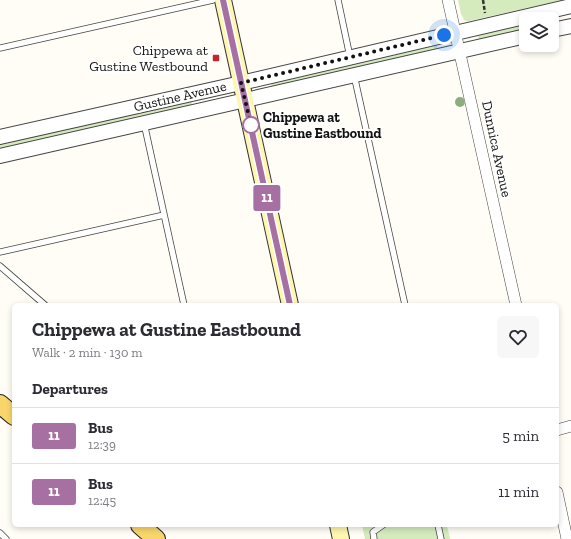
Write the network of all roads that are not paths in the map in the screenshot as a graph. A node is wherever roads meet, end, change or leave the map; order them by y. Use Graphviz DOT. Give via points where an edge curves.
graph roads {
  1 [pos="213,0"];
  2 [pos="223,0"];
  3 [pos="338,0"];
  4 [pos="448,0"];
  5 [pos="571,6"];
  6 [pos="571,27"];
  7 [pos="559,29"];
  8 [pos="455,32"];
  9 [pos="519,38"];
  10 [pos="0,48"];
  11 [pos="460,51"];
  12 [pos="350,57"];
  13 [pos="354,75"];
  14 [pos="241,83"];
  15 [pos="245,100"];
  16 [pos="144,123"];
  17 [pos="0,137"];
  18 [pos="0,156"];
  19 [pos="164,215"];
  20 [pos="0,252"];
  21 [pos="0,266"];
  22 [pos="43,303"];
  23 [pos="184,303"];
  24 [pos="290,303"];
  25 [pos="405,303"];
  26 [pos="516,303"];
  27 [pos="0,404"];
  28 [pos="12,414"];
  29 [pos="571,426"];
  30 [pos="559,429"];
  31 [pos="559,501"];
  32 [pos="142,527"];
  33 [pos="338,527"];
  34 [pos="380,527"];
  35 [pos="438,527"];
  36 [pos="0,534"];
  37 [pos="6,539"];
  38 [pos="156,539"];
  39 [pos="341,539"];
  40 [pos="374,539"];
  41 [pos="441,539"];
  42 [pos="567,539"];
  1 -- 10 [label="lane"];
  2 -- 14 [label="main road"];
  3 -- 12 [label="lane"];
  4 -- 8 [label="street, Dunnica Avenue"];
  5 -- 8 [label="street, Gustine Avenue"];
  6 -- 7 [label="street"];
  8 -- 11 [label="street, Dunnica Avenue"];
  8 -- 12 [label="street, Gustine Avenue"];
  9 -- 11 [label="street, Gustine Avenue"];
  11 -- 13 [label="street, Gustine Avenue"];
  11 -- 26 [label="street, Dunnica Avenue"];
  12 -- 14 [label="street, Gustine Avenue"];
  13 -- 15 [label="street, Gustine Avenue"];
  13 -- 25 [label="lane"];
  14 -- 15 [label="main road"];
  14 -- 17 [label="street, Gustine Avenue"];
  15 -- 16 [label="street, Gustine Avenue"];
  15 -- 24 [label="main road"];
  16 -- 18 [label="street, Gustine Avenue"];
  16 -- 19 [label="lane"];
  19 -- 20 [label="lane"];
  19 -- 23 [label="lane"];
  21 -- 22 [label="lane"];
  27 -- 28 [label="main road"];
  29 -- 30 [label="street"];
  31 -- 42 [label="street"];
  32 -- 38 [label="main road"];
  33 -- 39 [label="main road"];
  34 -- 40 [label="lane" via="374,532"];
  35 -- 41 [label="lane"];
  36 -- 37 [label="lane"];
}
